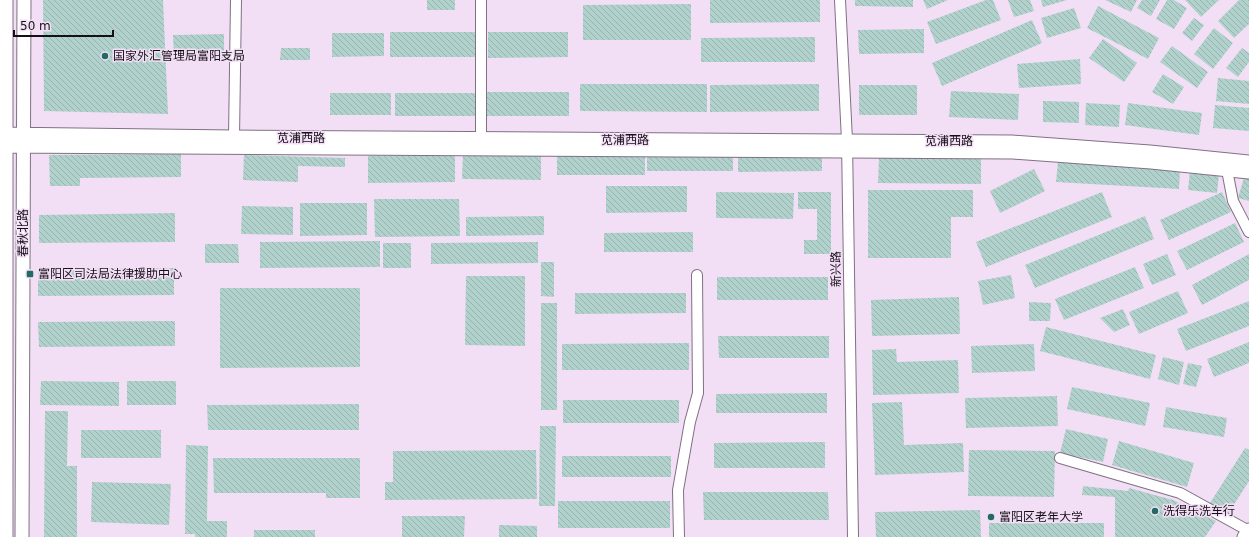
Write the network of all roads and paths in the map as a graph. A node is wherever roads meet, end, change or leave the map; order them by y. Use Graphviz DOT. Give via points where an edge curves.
graph roads {
  1 [pos="6,0"];
  2 [pos="24,0"];
  3 [pos="236,0"];
  4 [pos="480,0"];
  5 [pos="840,0"];
  6 [pos="234,137"];
  7 [pos="481,139"];
  8 [pos="3,140"];
  9 [pos="24,140"];
  10 [pos="847,145"];
  11 [pos="1249,162"];
  12 [pos="1227,170"];
  13 [pos="1249,172"];
  14 [pos="1249,232"];
  15 [pos="697,275"];
  16 [pos="1060,458"];
  17 [pos="1249,531"];
  18 [pos="6,537"];
  19 [pos="22,537"];
  20 [pos="679,537"];
  21 [pos="853,537"];
  22 [pos="1244,537"];
  1 -- 8 [label="street"];
  2 -- 9 [label="street, 春秋北路"];
  3 -- 6 [label="street"];
  4 -- 7 [label="street"];
  5 -- 10 [label="street, 新兴路"];
  6 -- 7 [label="street, 苋浦西路"];
  6 -- 9 [label="street, 苋浦西路"];
  7 -- 10 [label="street, 苋浦西路"];
  8 -- 9 [label="street, 苋浦西路"];
  8 -- 18 [label="street"];
  9 -- 10 [label="street, 苋浦西路"];
  9 -- 19 [label="street, 春秋北路"];
  10 -- 11 [label="street, 苋浦西路" via="1012,142"];
  10 -- 12 [label="street, 苋浦西路" via="1013,152"];
  10 -- 21 [label="street, 新兴路"];
  12 -- 13 [label="street, 苋浦西路"];
  12 -- 14 [label="street" via="1233,201"];
  15 -- 20 [label="street" via="698,393 678,490"];
  16 -- 17 [label="street" via="1180,493"];
  17 -- 22 [label="street"];
}
